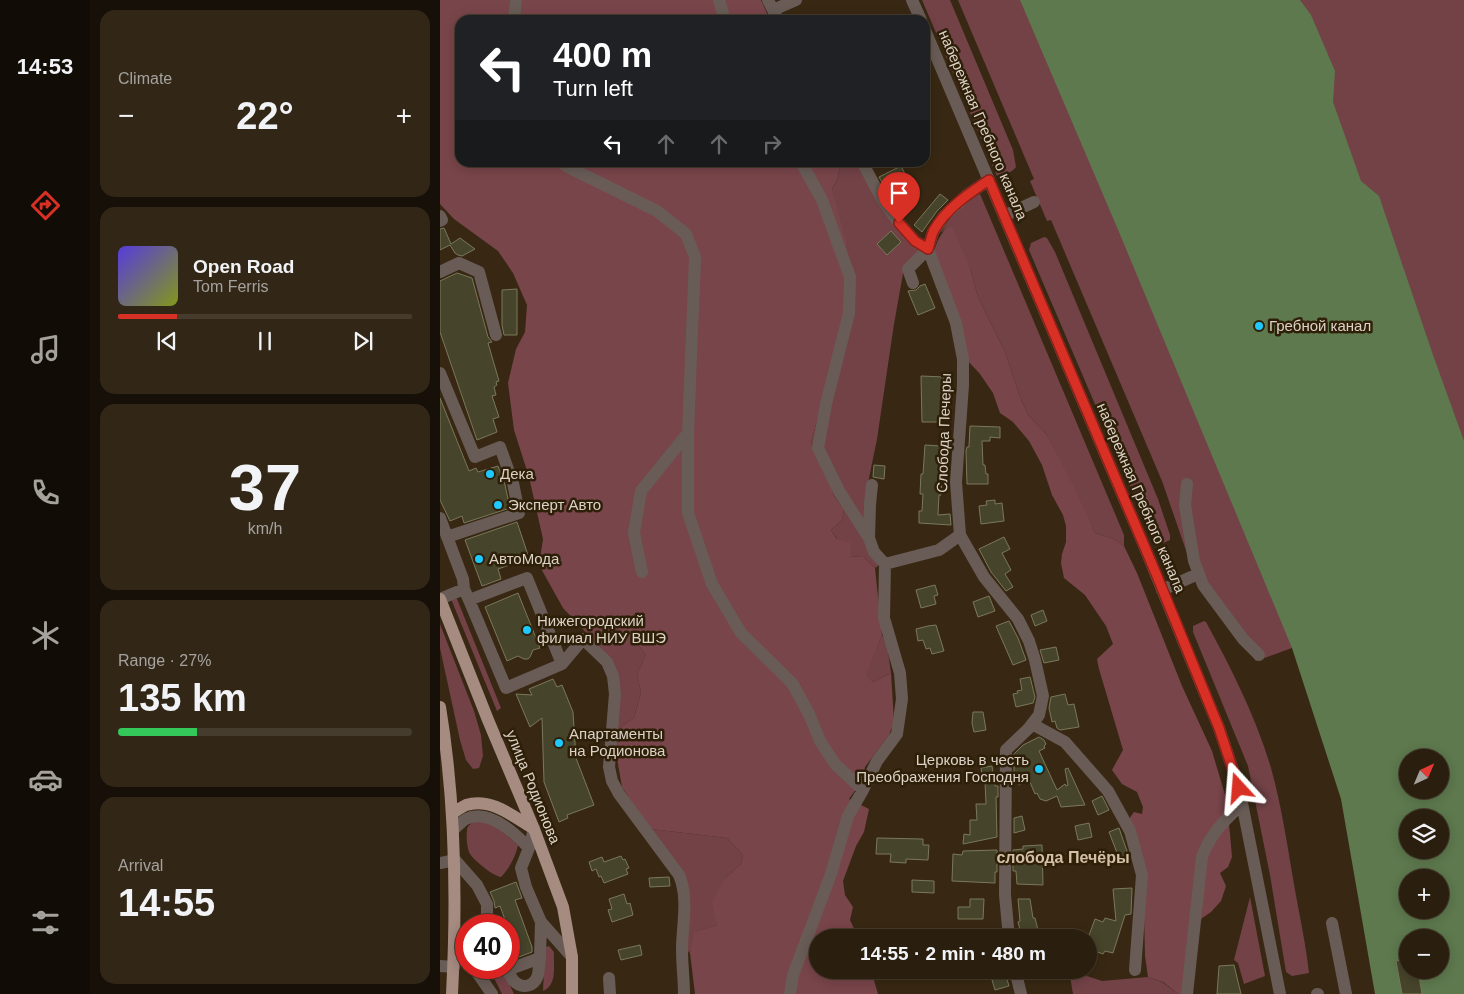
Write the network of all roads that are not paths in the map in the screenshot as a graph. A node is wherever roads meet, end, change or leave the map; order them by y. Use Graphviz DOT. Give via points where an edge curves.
graph roads {
  1 [pos="516,0"];
  2 [pos="719,0"];
  3 [pos="796,0"];
  4 [pos="912,0"];
  5 [pos="773,10"];
  6 [pos="514,15"];
  7 [pos="724,15"];
  8 [pos="919,15"];
  9 [pos="930,42"];
  10 [pos="567,167"];
  11 [pos="804,167"];
  12 [pos="865,167"];
  13 [pos="989,180"];
  14 [pos="1034,202"];
  15 [pos="440,216"];
  16 [pos="1004,216"];
  17 [pos="440,221"];
  18 [pos="928,249"];
  19 [pos="440,272"];
  20 [pos="913,283"];
  21 [pos="496,335"];
  22 [pos="440,373"];
  23 [pos="688,433"];
  24 [pos="1187,484"];
  25 [pos="872,485"];
  26 [pos="440,518"];
  27 [pos="960,535"];
  28 [pos="447,537"];
  29 [pos="869,538"];
  30 [pos="885,564"];
  31 [pos="642,572"];
  32 [pos="1198,574"];
  33 [pos="1162,590"];
  34 [pos="467,595"];
  35 [pos="440,599"];
  36 [pos="1259,655"];
  37 [pos="562,664"];
  38 [pos="440,707"];
  39 [pos="1032,724"];
  40 [pos="863,790"];
  41 [pos="1242,804"];
  42 [pos="453,813"];
  43 [pos="454,829"];
  44 [pos="534,829"];
  45 [pos="529,848"];
  46 [pos="455,860"];
  47 [pos="440,863"];
  48 [pos="455,914"];
  49 [pos="487,914"];
  50 [pos="541,922"];
  51 [pos="1332,924"];
  52 [pos="1008,929"];
  53 [pos="455,951"];
  54 [pos="540,958"];
  55 [pos="572,958"];
  56 [pos="520,964"];
  57 [pos="440,966"];
  58 [pos="454,967"];
  59 [pos="1135,970"];
  60 [pos="609,978"];
  61 [pos="482,979"];
  62 [pos="513,979"];
  63 [pos="1017,979"];
  64 [pos="452,994"];
  65 [pos="492,994"];
  66 [pos="572,994"];
  67 [pos="610,994"];
  68 [pos="684,994"];
  69 [pos="790,994"];
  70 [pos="1021,994"];
  71 [pos="1187,994"];
  72 [pos="1280,994"];
  73 [pos="1346,994"];
  1 -- 6 [label="street"];
  2 -- 7 [label="street"];
  3 -- 5 [label="street"];
  4 -- 8 [label="street, набережная Гребного канала"];
  9 -- 13 [label="street, набережная Гребного канала"];
  10 -- 23 [label="street" via="657,211 686,234 695,256"];
  11 -- 29 [label="street" via="822,200 850,277 849,314 818,448 839,491"];
  12 -- 18 [label="street" via="899,223 915,241"];
  13 -- 16 [label="street, набережная Гребного канала"];
  13 -- 18 [label="street" via="944,216 933,232"];
  14 -- 16 [label="street"];
  15 -- 17 [label="street"];
  16 -- 33 [label="street, набережная Гребного канала"];
  18 -- 20 [label="street" via="908,269"];
  18 -- 27 [label="street, Слобода Печеры" via="956,323 963,359 956,482"];
  19 -- 21 [label="street" via="459,263 479,272"];
  22 -- 28 [label="street" via="475,457 500,448 519,513"];
  23 -- 31 [label="street" via="641,491 634,533"];
  23 -- 40 [label="street" via="688,513 712,584 742,633 792,683 835,764"];
  24 -- 32 [label="street" via="1185,505"];
  25 -- 29 [label="street"];
  26 -- 28 [label="street"];
  27 -- 30 [label="street" via="940,550"];
  27 -- 39 [label="street, Слобода Печеры" via="984,578 1018,619 1029,641 1043,696 1039,715"];
  28 -- 34 [label="street"];
  29 -- 30 [label="street" via="874,552"];
  30 -- 40 [label="street" via="884,618 900,673 902,699 897,734 877,761"];
  32 -- 33 [label="street"];
  32 -- 36 [label="street" via="1243,639"];
  33 -- 41 [label="street, набережная Гребного канала" via="1219,728"];
  34 -- 35 [label="street"];
  34 -- 37 [label="street" via="527,578"];
  34 -- 37 [label="street" via="506,688"];
  35 -- 44 [label="main road, улица Родионова"];
  37 -- 68 [label="street" via="583,639 607,662 613,676 615,694 609,766 612,781 683,884"];
  38 -- 42 [label="main road"];
  39 -- 52 [label="street, Слобода Печеры" via="1006,750 1004,895"];
  39 -- 59 [label="street" via="1064,742 1108,791 1130,831 1142,875"];
  40 -- 69 [label="street" via="848,816 831,874 793,975"];
  41 -- 71 [label="street" via="1220,825 1207,843 1202,857"];
  41 -- 72 [label="street, набережная Гребного канала"];
  42 -- 43 [label="main road"];
  42 -- 44 [label="main road" via="465,805 488,804 501,808"];
  43 -- 45 [label="street" via="466,819 477,816 490,818 520,837"];
  43 -- 46 [label="main road"];
  44 -- 45 [label="street"];
  44 -- 55 [label="main road, улица Родионова" via="563,907"];
  45 -- 50 [label="street" via="521,868"];
  46 -- 47 [label="street"];
  46 -- 48 [label="main road"];
  46 -- 49 [label="street" via="477,884 487,904"];
  50 -- 54 [label="street"];
  50 -- 55 [label="street"];
  51 -- 73 [label="street"];
  53 -- 58 [label="main road"];
  54 -- 56 [label="street"];
  54 -- 62 [label="street" via="538,976 533,984 520,986"];
  55 -- 66 [label="main road, улица Родионова"];
  57 -- 58 [label="street"];
  58 -- 64 [label="main road"];
  60 -- 67 [label="street"];
  61 -- 65 [label="street"];
  63 -- 70 [label="street"];
}
